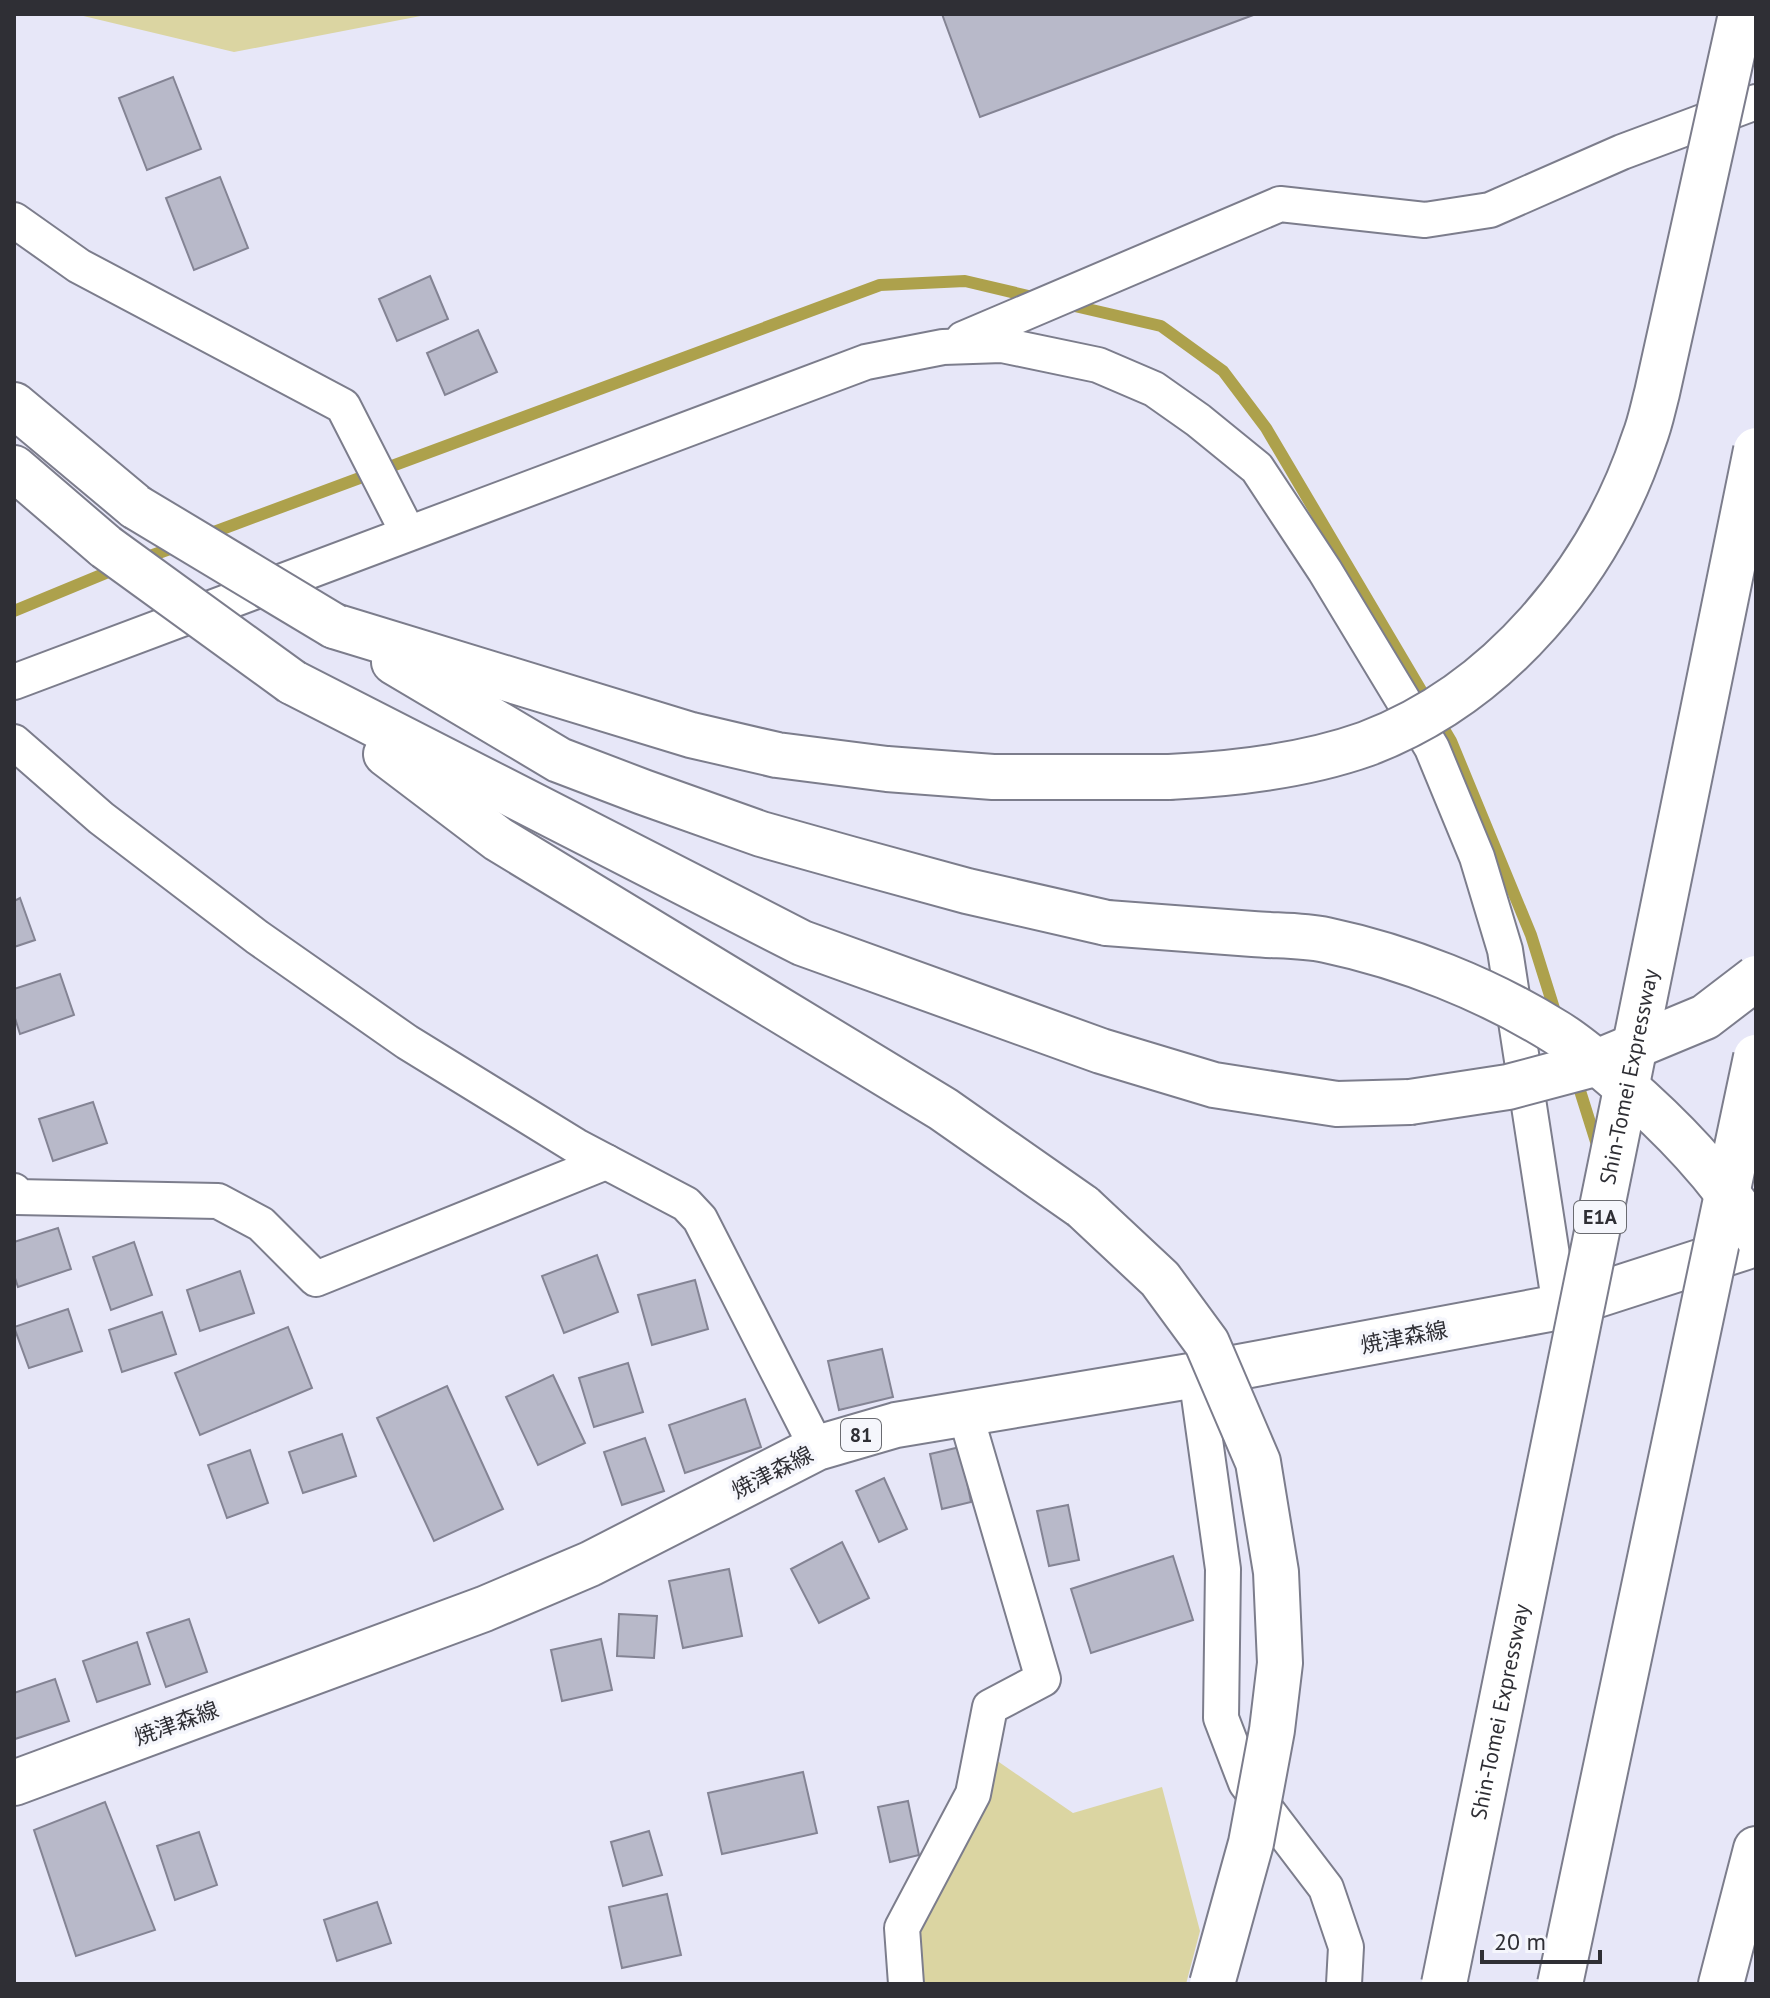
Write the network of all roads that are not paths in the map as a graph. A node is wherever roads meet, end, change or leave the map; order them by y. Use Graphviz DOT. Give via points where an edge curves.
graph roads {
  1 [pos="1741,14"];
  2 [pos="1756,102"];
  3 [pos="14,220"];
  4 [pos="943,347"];
  5 [pos="14,405"];
  6 [pos="1756,450"];
  7 [pos="14,468"];
  8 [pos="408,533"];
  9 [pos="334,626"];
  10 [pos="14,682"];
  11 [pos="292,682"];
  12 [pos="14,742"];
  13 [pos="1756,978"];
  14 [pos="1756,1057"];
  15 [pos="606,1162"];
  16 [pos="14,1191"];
  17 [pos="1756,1235"];
  18 [pos="1756,1244"];
  19 [pos="1560,1307"];
  20 [pos="1196,1375"];
  21 [pos="965,1413"];
  22 [pos="817,1448"];
  23 [pos="14,1783"];
  24 [pos="1756,1849"];
  25 [pos="906,1984"];
  26 [pos="1212,1984"];
  27 [pos="1344,1984"];
  28 [pos="1444,1984"];
  29 [pos="1560,1984"];
  30 [pos="1721,1984"];
  1 -- 9 [label="main road, bridge" via="1657,393 1625,488 1584,562 1527,636 1463,692 1395,731 1292,763 1215,774 993,777 887,769 777,755 691,735"];
  2 -- 4 [label="street" via="1622,152 1490,210 1425,220 1280,204"];
  3 -- 8 [label="street" via="79,266 343,406"];
  4 -- 8 [label="street" via="866,362"];
  4 -- 19 [label="street" via="1002,345 1098,365 1154,389 1257,468 1325,571 1432,748 1477,857 1505,950"];
  5 -- 9 [label="main road, bridge" via="136,507"];
  6 -- 28 [label="main road, Shin-Tomei Expressway / E1A, bridge"];
  7 -- 11 [label="main road, bridge" via="106,547"];
  8 -- 10 [label="street"];
  9 -- 17 [label="main road, bridge" via="559,760 761,834 1107,923 1323,939 1462,984 1558,1033 1636,1095 1707,1167"];
  11 -- 13 [label="main road, bridge" via="802,943 1101,1051 1214,1085 1337,1104 1410,1102 1508,1087 1587,1066 1705,1017"];
  11 -- 26 [label="main road, bridge" via="498,839 943,1109 1083,1207 1160,1279 1207,1343 1258,1462 1276,1572 1280,1663 1251,1843"];
  12 -- 15 [label="street" via="101,818 257,937 407,1042"];
  14 -- 29 [label="main road, bridge"];
  15 -- 16 [label="street" via="316,1279 261,1224 218,1201 16,1197"];
  15 -- 22 [label="street" via="686,1204 700,1219"];
  18 -- 19 [label="main road, 焼津森線 / 81"];
  19 -- 20 [label="main road, 焼津森線 / 81"];
  20 -- 21 [label="main road, 焼津森線 / 81"];
  20 -- 27 [label="street" via="1223,1569 1221,1718 1246,1783 1326,1888 1346,1947"];
  21 -- 22 [label="main road, 焼津森線 / 81" via="896,1425"];
  21 -- 25 [label="street" via="1043,1679 990,1707 973,1794 902,1928"];
  22 -- 23 [label="main road, 焼津森線 / 81" via="590,1564 484,1609"];
  24 -- 30 [label="main road"];
}
